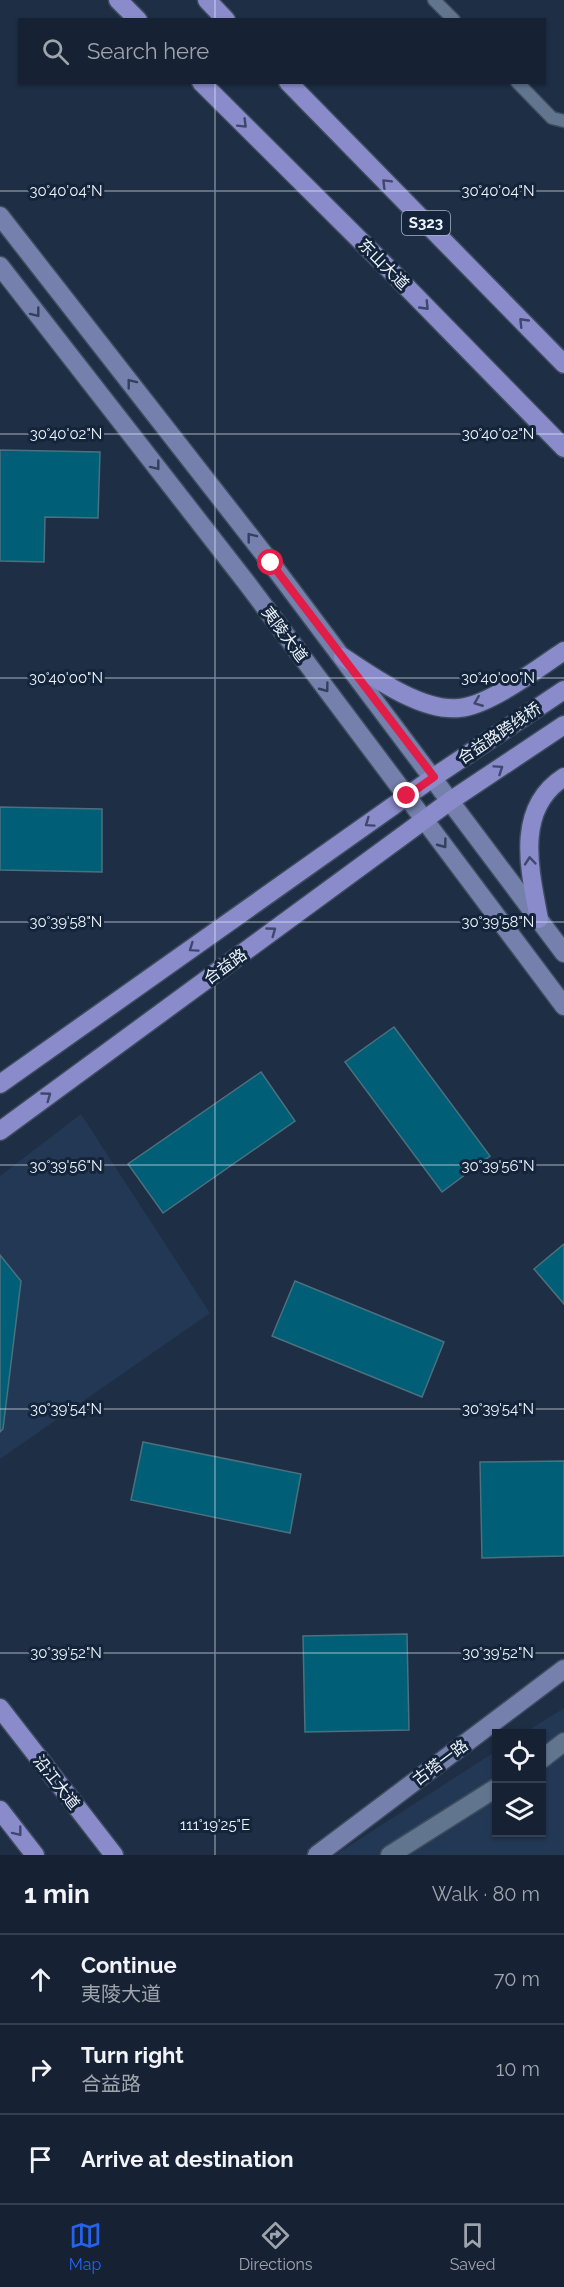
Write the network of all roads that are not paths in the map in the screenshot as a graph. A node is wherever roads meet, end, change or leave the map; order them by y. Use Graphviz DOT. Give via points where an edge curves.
graph roads {
  1 [pos="118,0"];
  2 [pos="207,0"];
  3 [pos="434,0"];
  4 [pos="136,18"];
  5 [pos="224,18"];
  6 [pos="452,18"];
  7 [pos="203,84"];
  8 [pos="290,84"];
  9 [pos="519,84"];
  10 [pos="564,121"];
  11 [pos="0,216"];
  12 [pos="0,266"];
  13 [pos="564,364"];
  14 [pos="564,448"];
  15 [pos="564,651"];
  16 [pos="343,657"];
  17 [pos="564,690"];
  18 [pos="564,725"];
  19 [pos="434,777"];
  20 [pos="564,777"];
  21 [pos="407,796"];
  22 [pos="450,801"];
  23 [pos="425,820"];
  24 [pos="539,919"];
  25 [pos="564,952"];
  26 [pos="564,1006"];
  27 [pos="0,1084"];
  28 [pos="0,1131"];
  29 [pos="564,1669"];
  30 [pos="0,1708"];
  31 [pos="564,1742"];
  32 [pos="546,1756"];
  33 [pos="492,1791"];
  34 [pos="0,1810"];
  35 [pos="35,1855"];
  36 [pos="114,1855"];
  37 [pos="317,1855"];
  38 [pos="390,1855"];
  1 -- 4 [label="main road"];
  2 -- 5 [label="main road"];
  3 -- 6 [label="lane"];
  7 -- 14 [label="main road, 东山大道, one-way"];
  13 -- 8 [label="main road, S323, one-way"];
  9 -- 10 [label="lane" via="552,118"];
  16 -- 11 [label="main road, 夷陵大道, one-way"];
  12 -- 21 [label="main road, 夷陵大道, one-way"];
  15 -- 16 [label="main road, one-way" via="500,693 461,708 444,708 392,690"];
  16 -- 19 [label="main road, 夷陵大道"];
  17 -- 19 [label="main road, 合益路跨线桥"];
  22 -- 18 [label="main road, 合益路跨线桥, one-way"];
  19 -- 21 [label="main road, 合益路"];
  19 -- 22 [label="main road, 夷陵大道"];
  24 -- 20 [label="main road, one-way" via="528,858 531,827 538,803"];
  21 -- 23 [label="main road, 夷陵大道"];
  21 -- 27 [label="main road, 合益路, one-way"];
  22 -- 23 [label="main road, 合益路"];
  22 -- 24 [label="main road, 夷陵大道"];
  23 -- 26 [label="main road, 夷陵大道, one-way"];
  28 -- 23 [label="main road, 合益路, one-way"];
  24 -- 25 [label="main road, 夷陵大道"];
  29 -- 37 [label="main road, 古塔一路"];
  30 -- 36 [label="main road, 沿江大道"];
  31 -- 32 [label="street"];
  33 -- 38 [label="street"];
  34 -- 35 [label="main road, one-way"];
}
